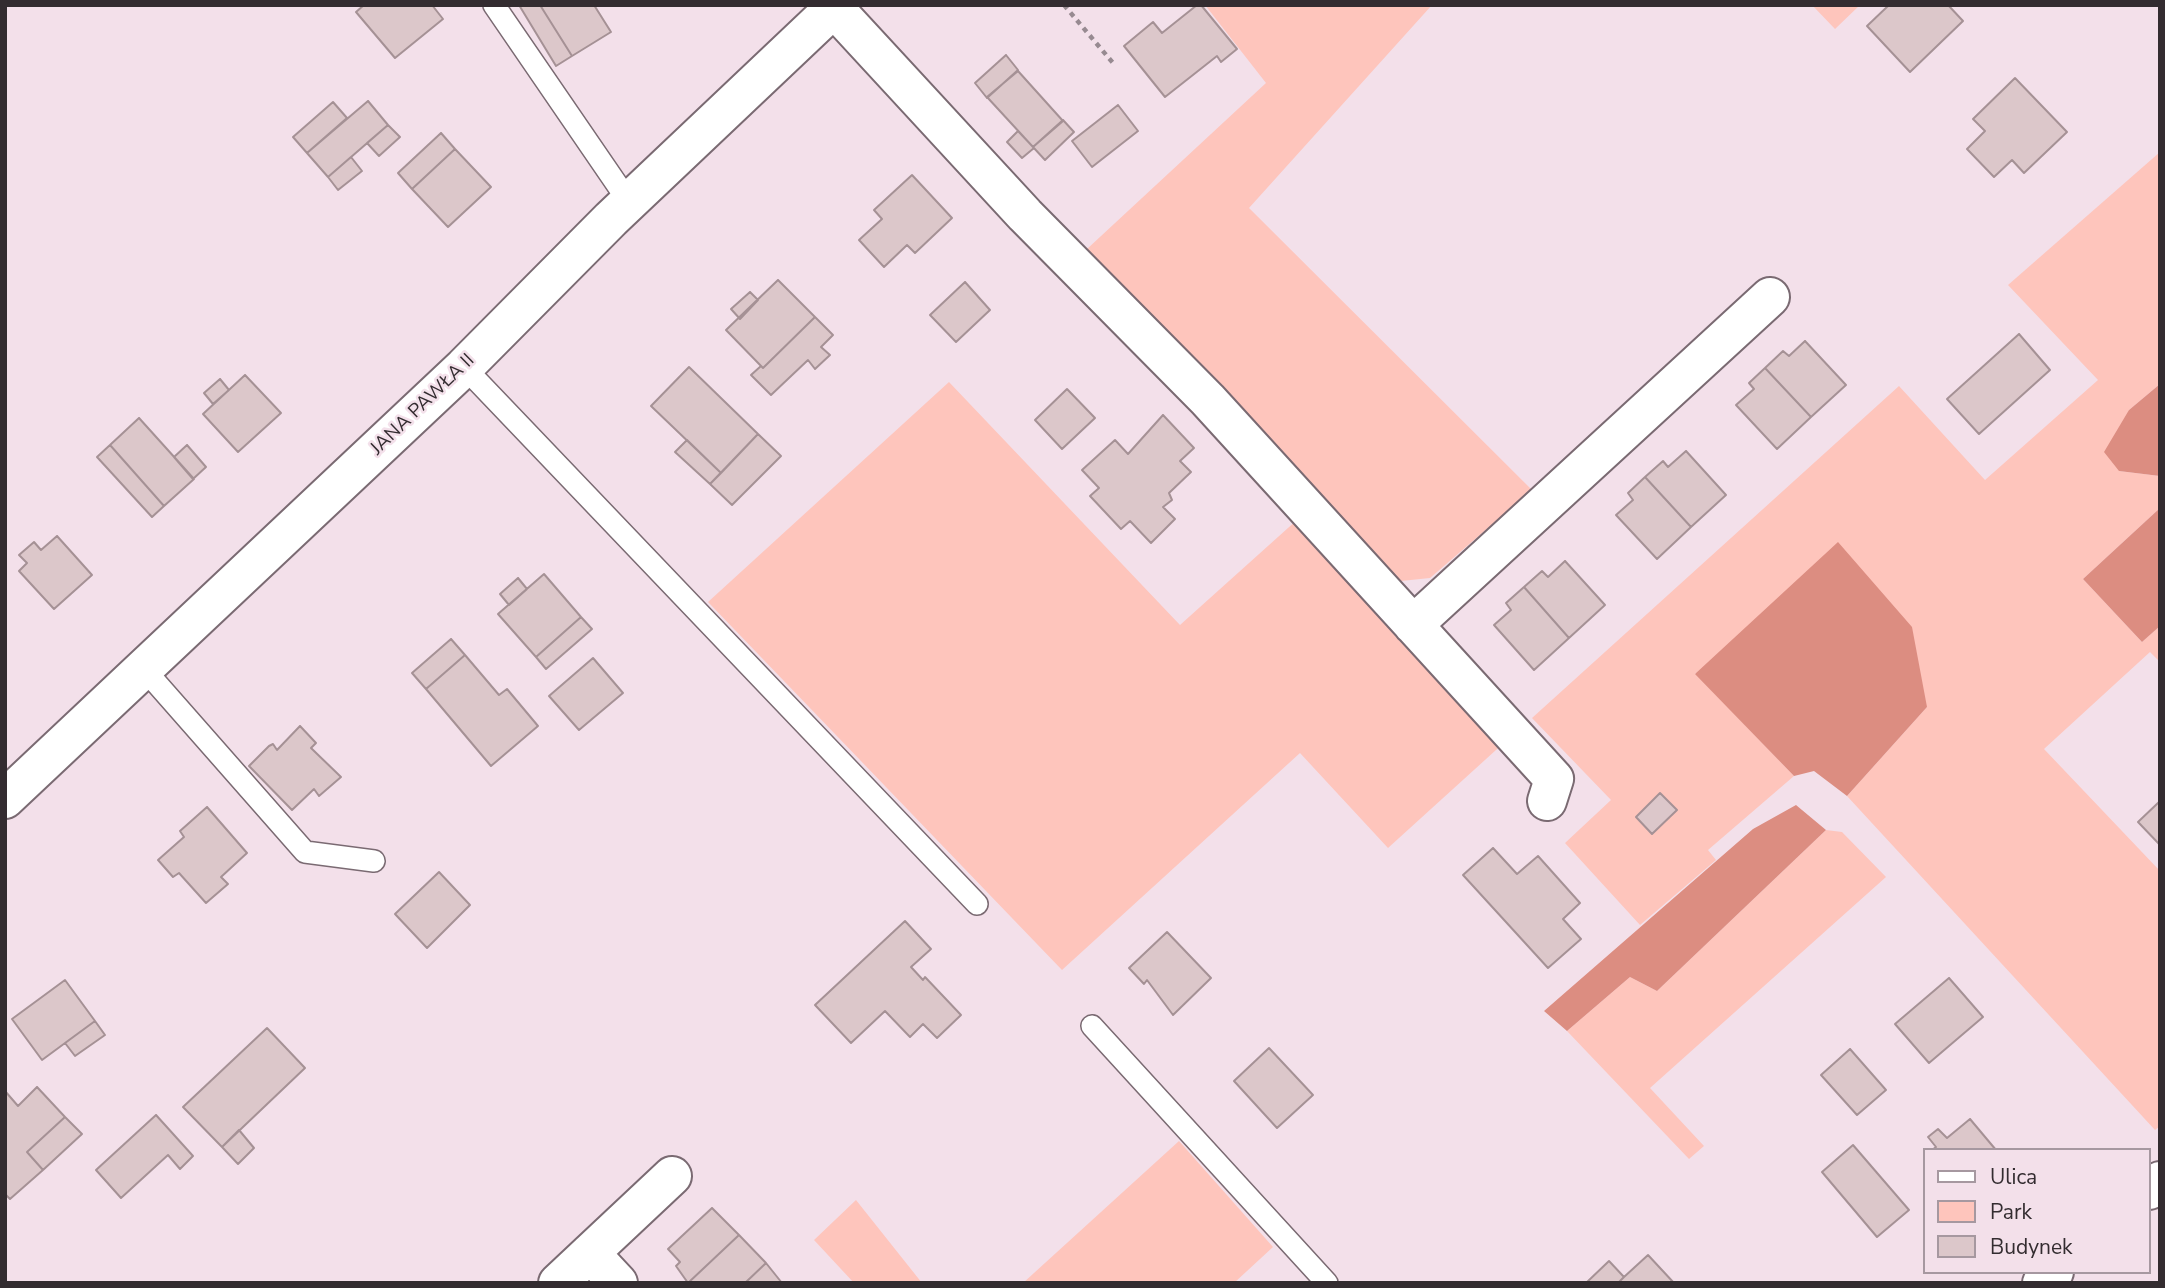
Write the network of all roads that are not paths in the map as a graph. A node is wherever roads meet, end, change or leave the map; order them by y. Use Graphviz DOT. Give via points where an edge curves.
graph roads {
  1 [pos="494,5"];
  2 [pos="835,7"];
  3 [pos="629,202"];
  4 [pos="1770,297"];
  5 [pos="464,367"];
  6 [pos="1413,625"];
  7 [pos="144,669"];
  8 [pos="5,799"];
  9 [pos="1547,801"];
  10 [pos="374,861"];
  11 [pos="977,904"];
  12 [pos="1091,1026"];
  13 [pos="673,1176"];
  14 [pos="590,1253"];
  15 [pos="558,1283"];
  16 [pos="618,1283"];
  17 [pos="1327,1283"];
  1 -- 3 [label="lane"];
  2 -- 3 [label="street, JANA PAWŁA II"];
  2 -- 6 [label="street" via="1025,215 1208,400"];
  3 -- 5 [label="street, JANA PAWŁA II"];
  4 -- 6 [label="street"];
  5 -- 7 [label="street, JANA PAWŁA II"];
  5 -- 11 [label="lane"];
  6 -- 9 [label="street" via="1554,779"];
  7 -- 8 [label="street, JANA PAWŁA II"];
  7 -- 10 [label="lane" via="305,852"];
  12 -- 17 [label="lane"];
  13 -- 14 [label="street"];
  14 -- 15 [label="street"];
  14 -- 16 [label="street"];
}
